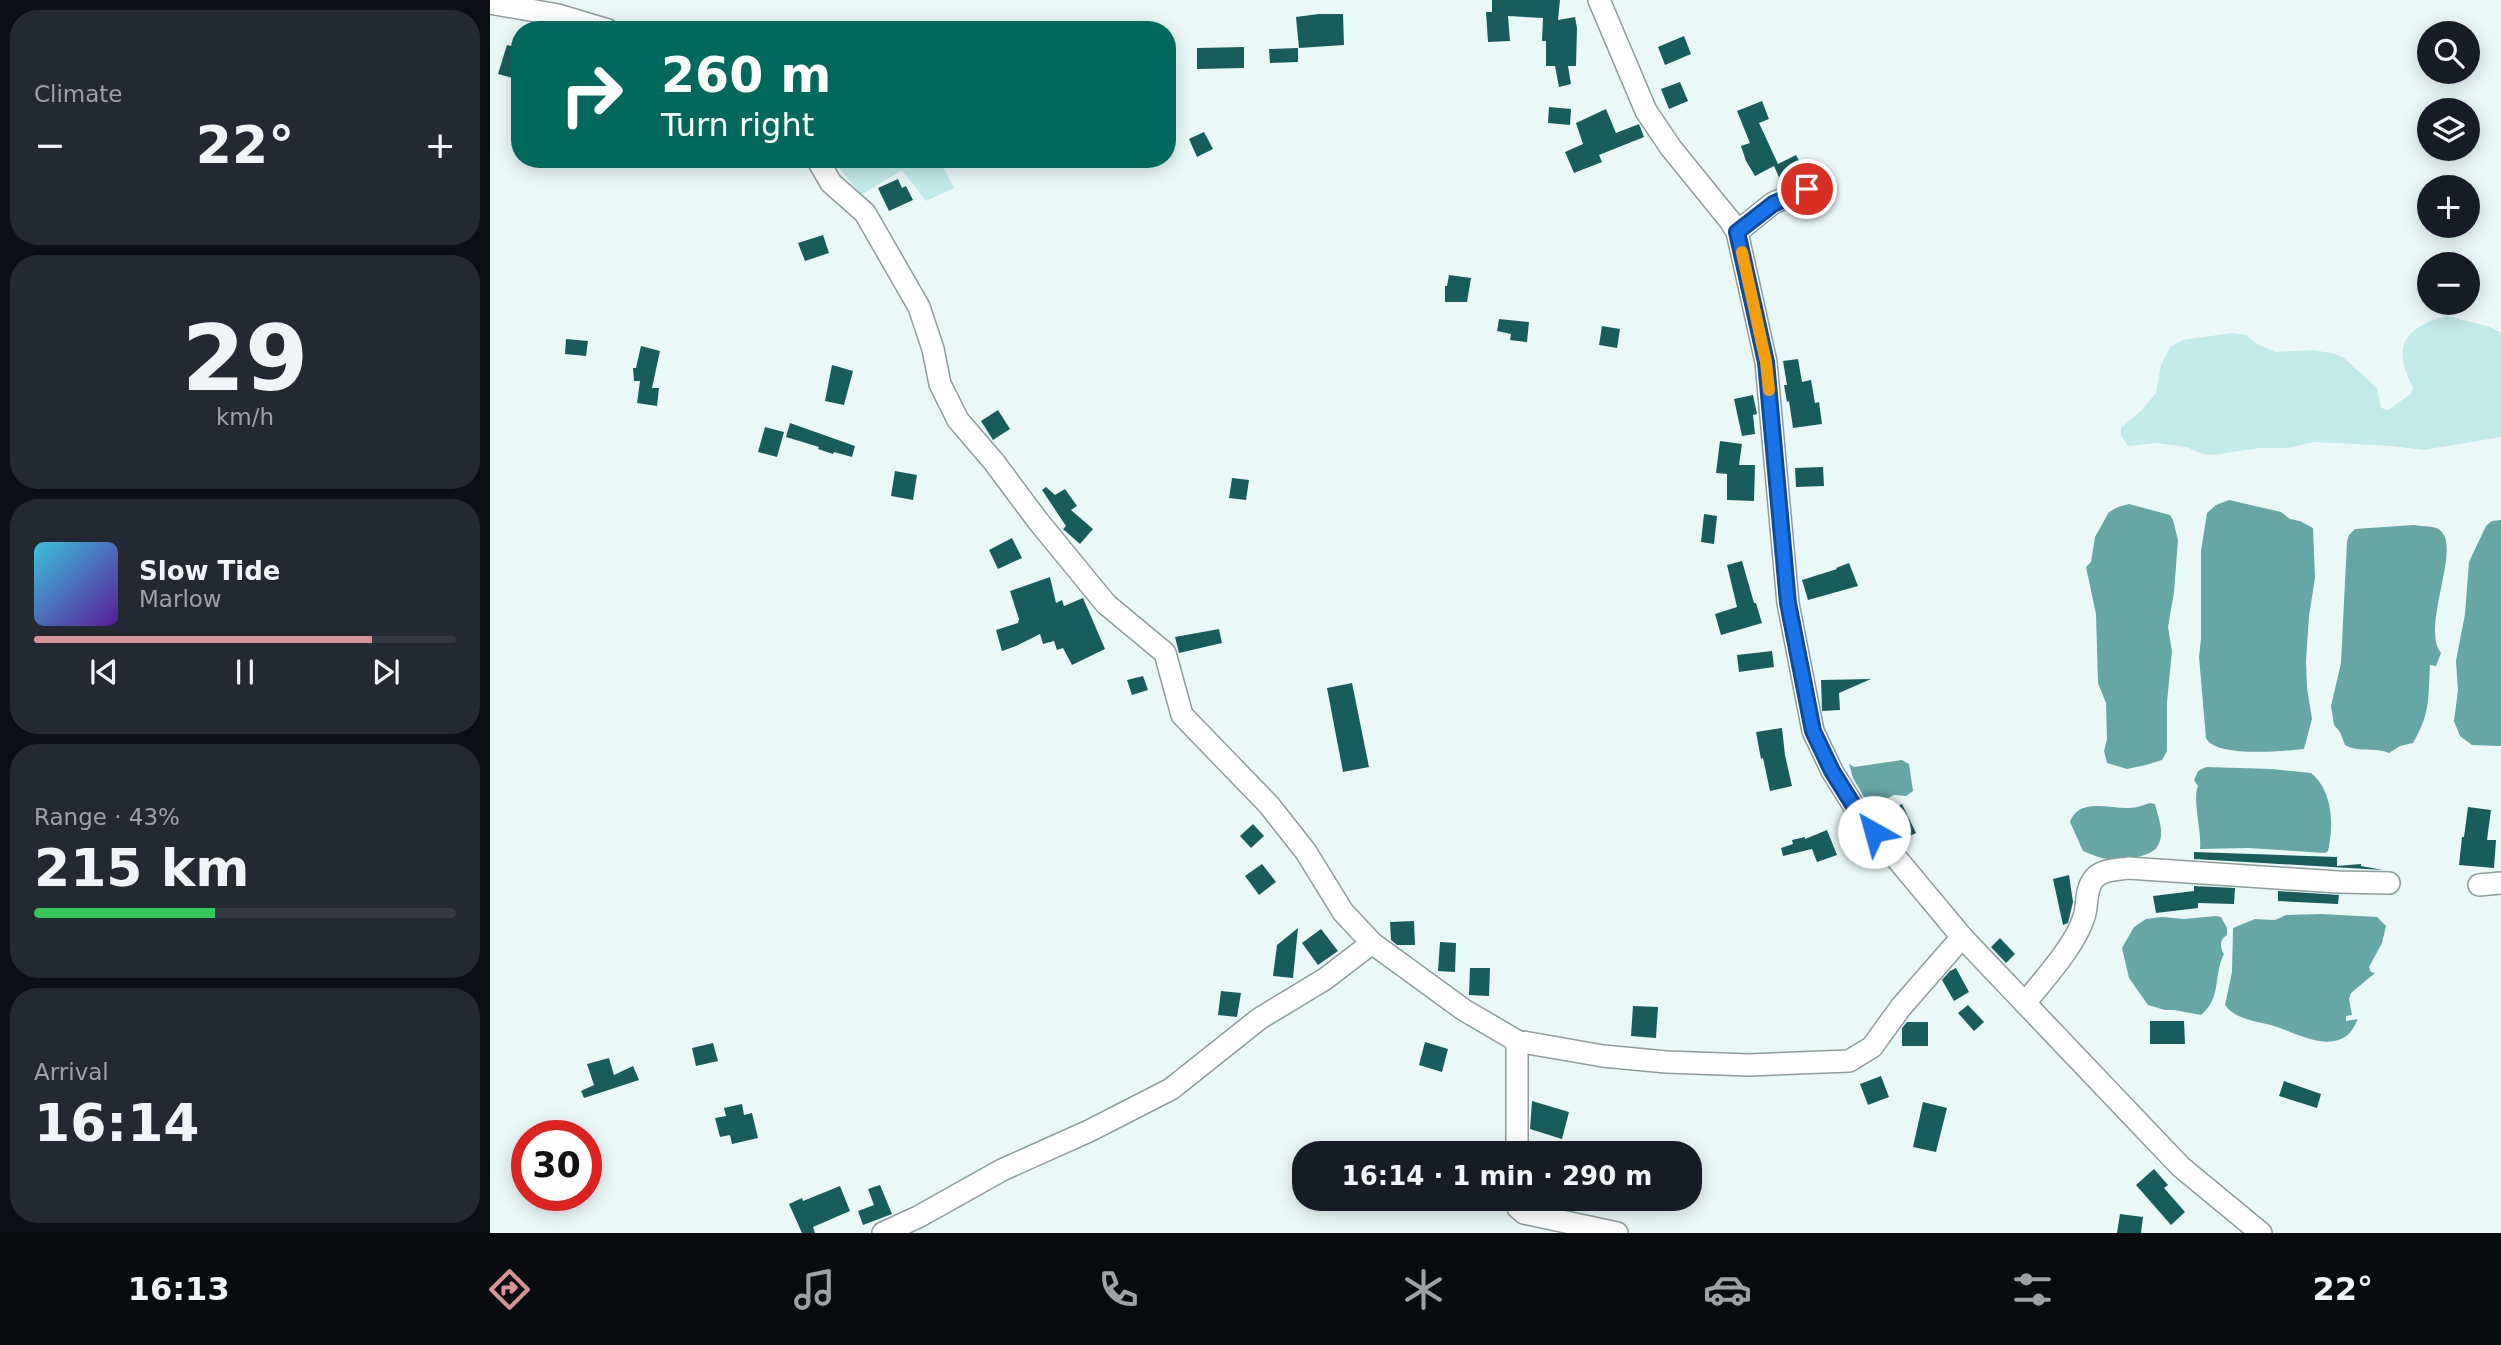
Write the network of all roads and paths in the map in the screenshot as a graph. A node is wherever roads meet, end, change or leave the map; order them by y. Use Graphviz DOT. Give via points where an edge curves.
graph roads {
  1 [pos="1599,0"];
  2 [pos="490,3"];
  3 [pos="573,10"];
  4 [pos="592,21"];
  5 [pos="822,168"];
  6 [pos="1807,189"];
  7 [pos="1737,232"];
  8 [pos="2389,883"];
  9 [pos="2501,883"];
  10 [pos="2479,884"];
  11 [pos="1962,937"];
  12 [pos="1373,943"];
  13 [pos="2025,1003"];
  14 [pos="1517,1041"];
  15 [pos="1517,1141"];
  16 [pos="1522,1211"];
  17 [pos="883,1233"];
  18 [pos="1617,1233"];
  19 [pos="2261,1233"];
  1 -- 7 [label="street" via="1646,111"];
  2 -- 3 [label="street"];
  3 -- 4 [label="street"];
  5 -- 12 [label="street" via="831,183 864,214 919,307 940,384 958,420 1106,604 1165,653 1182,715 1269,805 1306,852 1343,912"];
  6 -- 7 [label="street" via="1773,204"];
  7 -- 11 [label="street" via="1766,362 1788,603 1813,731 1857,811"];
  8 -- 13 [label="street" via="2128,868 2102,872 2093,878 2076,934"];
  9 -- 10 [label="street"];
  11 -- 13 [label="street"];
  11 -- 14 [label="street" via="1872,1047 1849,1061 1666,1062"];
  12 -- 14 [label="street" via="1464,1010"];
  12 -- 17 [label="street" via="1259,1019 1171,1089"];
  13 -- 19 [label="street" via="2181,1167"];
  14 -- 15 [label="street"];
  16 -- 18 [label="street"];
}
